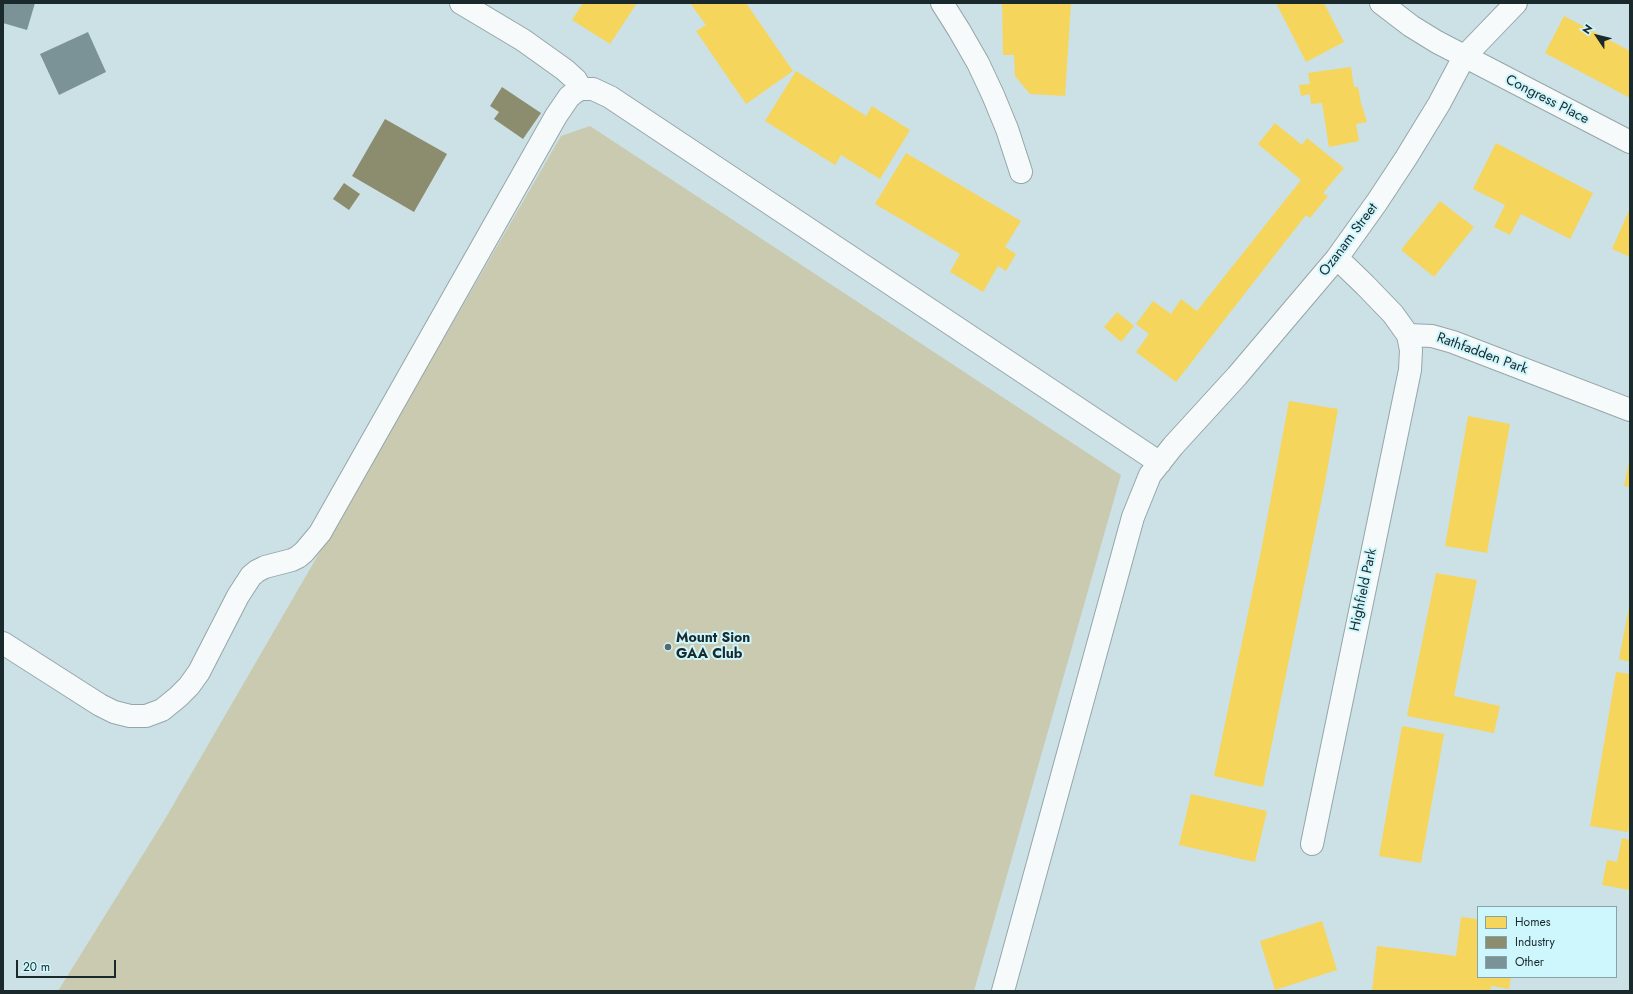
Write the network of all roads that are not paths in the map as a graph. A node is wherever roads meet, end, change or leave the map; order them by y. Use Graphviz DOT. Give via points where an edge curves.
graph roads {
  1 [pos="461,3"];
  2 [pos="942,3"];
  3 [pos="1381,3"];
  4 [pos="1516,3"];
  5 [pos="1464,57"];
  6 [pos="581,89"];
  7 [pos="1630,142"];
  8 [pos="1020,172"];
  9 [pos="1337,258"];
  10 [pos="1408,335"];
  11 [pos="1630,410"];
  12 [pos="1160,462"];
  13 [pos="3,643"];
  14 [pos="1312,844"];
  15 [pos="1003,991"];
  1 -- 6 [label="street" via="523,40 571,75"];
  2 -- 8 [label="street" via="978,63 993,95"];
  3 -- 5 [label="street, Congress Place" via="1411,26"];
  4 -- 5 [label="street, Ozanam Street"];
  5 -- 7 [label="street, Congress Place"];
  5 -- 9 [label="street, Ozanam Street" via="1406,158"];
  6 -- 12 [label="street" via="593,89 610,98"];
  6 -- 13 [label="street" via="569,97 556,116 320,534 298,557 265,567 251,576 199,672 178,697 162,710 146,716 114,712"];
  9 -- 10 [label="street" via="1393,314"];
  9 -- 12 [label="street, Ozanam Street"];
  10 -- 11 [label="street, Rathfadden Park" via="1432,336 1453,342"];
  10 -- 14 [label="street, Highfield Park" via="1411,350 1410,370"];
  12 -- 15 [label="street, Ozanam Street" via="1150,475 1133,518"];
}
